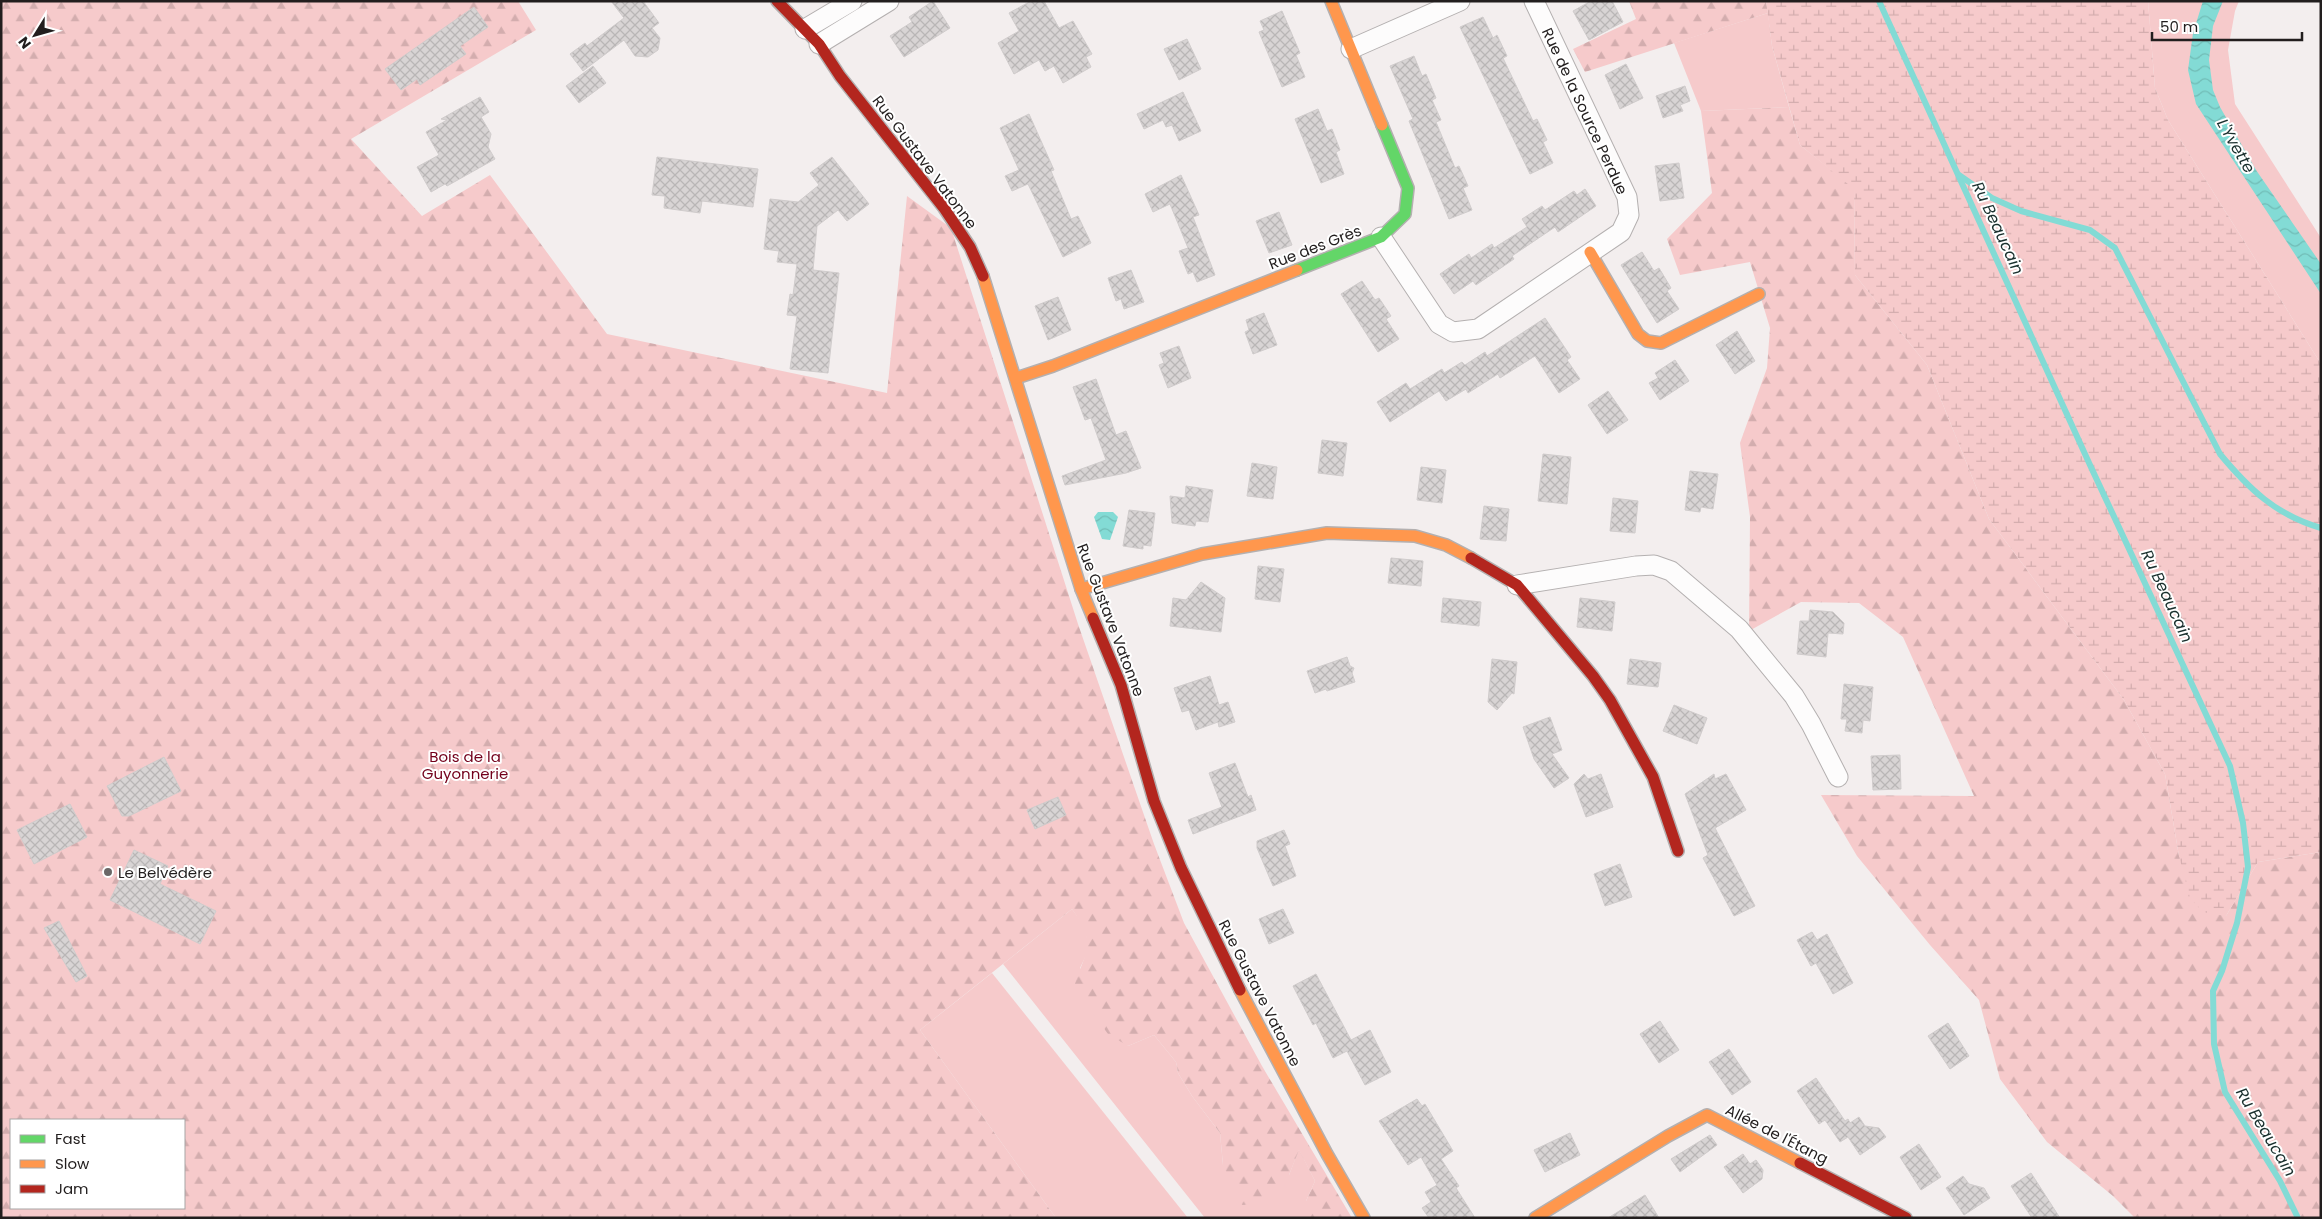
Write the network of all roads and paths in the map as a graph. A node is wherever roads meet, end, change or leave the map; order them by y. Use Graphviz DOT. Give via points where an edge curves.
graph roads {
  1 [pos="777,1"];
  2 [pos="852,1"];
  3 [pos="889,1"];
  4 [pos="1332,1"];
  5 [pos="1460,1"];
  6 [pos="1534,1"];
  7 [pos="805,29"];
  8 [pos="819,44"];
  9 [pos="1351,48"];
  10 [pos="1381,237"];
  11 [pos="1590,252"];
  12 [pos="1759,294"];
  13 [pos="1016,378"];
  14 [pos="1517,585"];
  15 [pos="1080,589"];
  16 [pos="1838,777"];
  17 [pos="1678,851"];
  18 [pos="1364,1218"];
  19 [pos="1535,1218"];
  20 [pos="1906,1218"];
  1 -- 7 [label="street, Rue Gustave Vatonne"];
  2 -- 7 [label="street"];
  3 -- 8 [label="street"];
  4 -- 9 [label="street, Rue des Grès"];
  5 -- 9 [label="street"];
  6 -- 11 [label="street, Rue de la Source Perdue" via="1627,197 1629,215 1621,232"];
  7 -- 8 [label="street, Rue Gustave Vatonne"];
  8 -- 13 [label="street, Rue Gustave Vatonne" via="970,247 984,279"];
  9 -- 10 [label="street, Rue des Grès" via="1408,188 1405,214"];
  10 -- 11 [label="street, Rue de la Source Perdue" via="1438,324 1453,332 1478,329"];
  10 -- 13 [label="street, Rue des Grès"];
  11 -- 12 [label="street" via="1638,334 1647,341 1661,343"];
  13 -- 15 [label="street, Rue Gustave Vatonne"];
  14 -- 15 [label="street" via="1431,539 1349,532 1276,540 1202,554"];
  14 -- 16 [label="street" via="1636,566 1654,565 1671,571 1721,612 1763,656 1798,703"];
  14 -- 17 [label="street" via="1610,700 1653,777"];
  15 -- 18 [label="street, Rue Gustave Vatonne" via="1121,685 1154,802 1181,868 1234,979"];
  19 -- 20 [label="street, Allée de l'Étang" via="1707,1115"];
}
